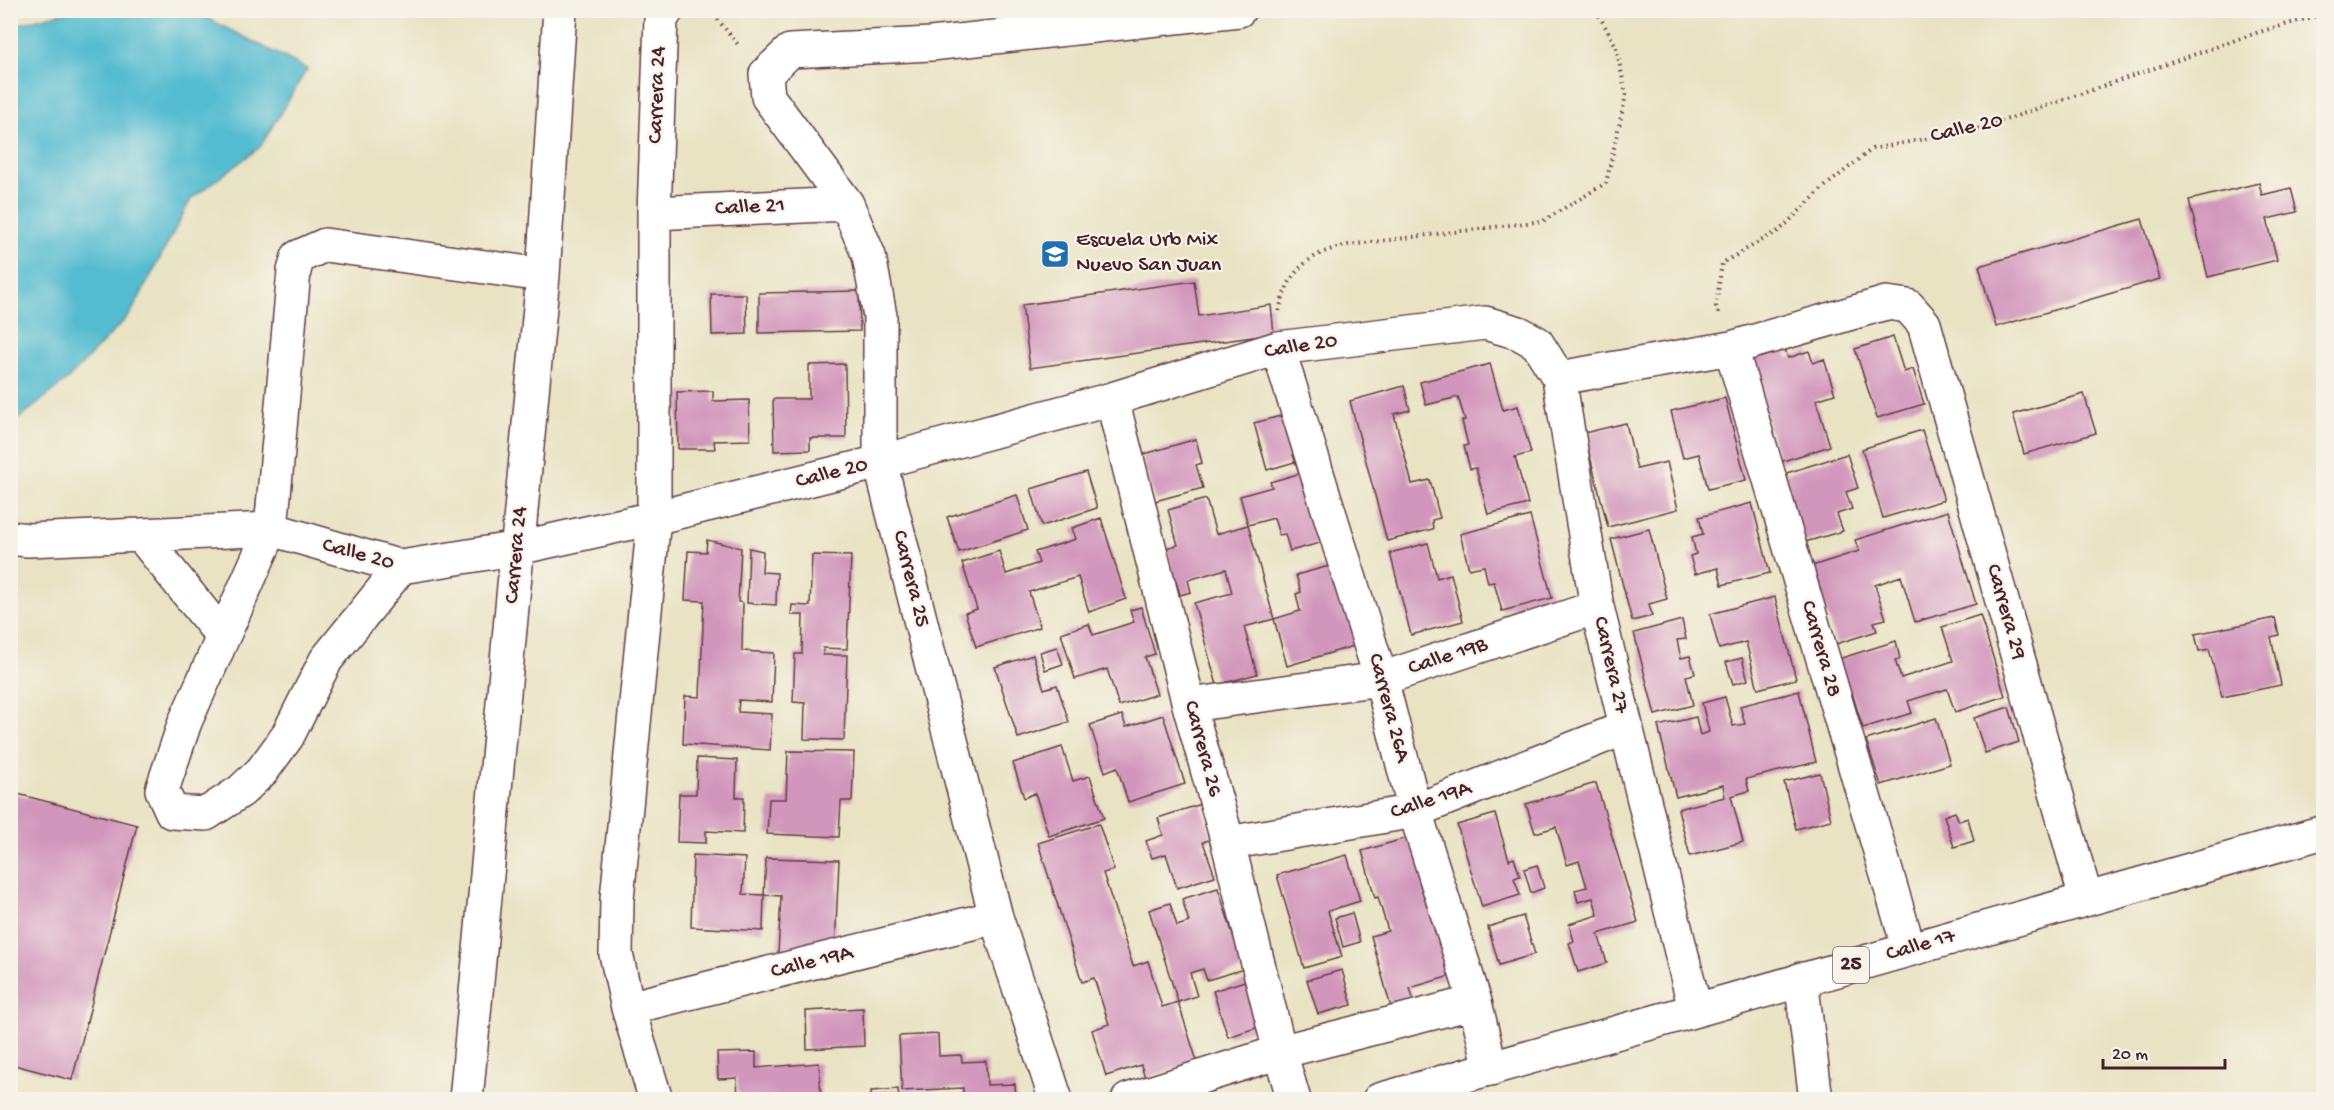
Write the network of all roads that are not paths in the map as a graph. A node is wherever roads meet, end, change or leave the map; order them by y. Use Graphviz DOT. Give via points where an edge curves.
graph roads {
  1 [pos="560,10"];
  2 [pos="1239,10"];
  3 [pos="664,15"];
  4 [pos="847,204"];
  5 [pos="654,213"];
  6 [pos="543,275"];
  7 [pos="1519,333"];
  8 [pos="1278,348"];
  9 [pos="1731,348"];
  10 [pos="1559,378"];
  11 [pos="1112,399"];
  12 [pos="880,462"];
  13 [pos="654,518"];
  14 [pos="271,529"];
  15 [pos="141,535"];
  16 [pos="10,538"];
  17 [pos="518,549"];
  18 [pos="401,567"];
  19 [pos="1597,607"];
  20 [pos="223,637"];
  21 [pos="1381,679"];
  22 [pos="1189,705"];
  23 [pos="1625,728"];
  24 [pos="1415,811"];
  25 [pos="2324,832"];
  26 [pos="1228,843"];
  27 [pos="2086,899"];
  28 [pos="996,917"];
  29 [pos="1909,949"];
  30 [pos="1801,979"];
  31 [pos="1475,1002"];
  32 [pos="628,1008"];
  33 [pos="1695,1009"];
  34 [pos="1280,1052"];
  35 [pos="1491,1069"];
  36 [pos="466,1100"];
  37 [pos="656,1100"];
  38 [pos="1056,1100"];
  39 [pos="1128,1100"];
  40 [pos="1294,1100"];
  41 [pos="1379,1100"];
  42 [pos="1816,1100"];
  1 -- 6 [label="main road, Carrera 24"];
  2 -- 4 [label="main road, Carrera 25" via="931,44 790,51 766,74 768,97"];
  3 -- 5 [label="main road, Carrera 24"];
  4 -- 5 [label="main road, Calle 21"];
  4 -- 12 [label="main road, Carrera 25" via="869,256 880,316"];
  5 -- 13 [label="main road, Carrera 24"];
  6 -- 14 [label="main road" via="325,245 298,257"];
  6 -- 17 [label="main road, Carrera 24"];
  7 -- 8 [label="main road, Calle 20" via="1485,323"];
  7 -- 10 [label="main road, Carrera 27" via="1537,343"];
  8 -- 11 [label="main road, Calle 20"];
  8 -- 21 [label="main road, Carrera 26A"];
  9 -- 10 [label="main road"];
  9 -- 27 [label="main road, Carrera 29" via="1886,303 1908,306 1924,324"];
  9 -- 29 [label="main road, Carrera 28"];
  10 -- 19 [label="main road, Carrera 27"];
  11 -- 12 [label="main road, Calle 20"];
  11 -- 22 [label="main road, Carrera 26"];
  12 -- 13 [label="main road, Calle 20"];
  12 -- 28 [label="main road, Carrera 25"];
  13 -- 17 [label="main road, Calle 20"];
  13 -- 32 [label="main road, Carrera 24" via="617,899 616,954"];
  14 -- 15 [label="main road, Calle 20"];
  14 -- 18 [label="main road, Calle 20"];
  14 -- 20 [label="main road"];
  15 -- 16 [label="main road, Calle 20"];
  15 -- 20 [label="main road"];
  17 -- 18 [label="main road, Calle 20"];
  17 -- 36 [label="main road, Carrera 24"];
  18 -- 20 [label="main road" via="326,660 287,737 262,771 206,814 172,812 162,790"];
  19 -- 21 [label="main road, Calle 19B"];
  19 -- 23 [label="main road, Carrera 27"];
  21 -- 22 [label="main road, Calle 19B"];
  21 -- 24 [label="main road, Carrera 26A"];
  22 -- 26 [label="main road, Carrera 26"];
  23 -- 24 [label="main road, Calle 19A"];
  23 -- 33 [label="main road, Carrera 27"];
  24 -- 26 [label="main road, Calle 19A"];
  24 -- 31 [label="main road, Carrera 26A"];
  25 -- 27 [label="main road, Calle 17 / 25"];
  26 -- 34 [label="main road, Carrera 26"];
  27 -- 29 [label="main road, Calle 17 / 25"];
  28 -- 32 [label="main road, Calle 19A"];
  28 -- 38 [label="main road, Carrera 25"];
  29 -- 30 [label="main road, Calle 17 / 25"];
  30 -- 33 [label="main road, Calle 17 / 25"];
  30 -- 42 [label="main road"];
  31 -- 34 [label="main road"];
  31 -- 35 [label="main road, Carrera 26A"];
  32 -- 37 [label="main road, Carrera 24"];
  33 -- 35 [label="main road, Calle 17 / 25"];
  34 -- 39 [label="main road"];
  34 -- 40 [label="main road, Carrera 26"];
  35 -- 41 [label="main road, Calle 17 / 25"];
}
